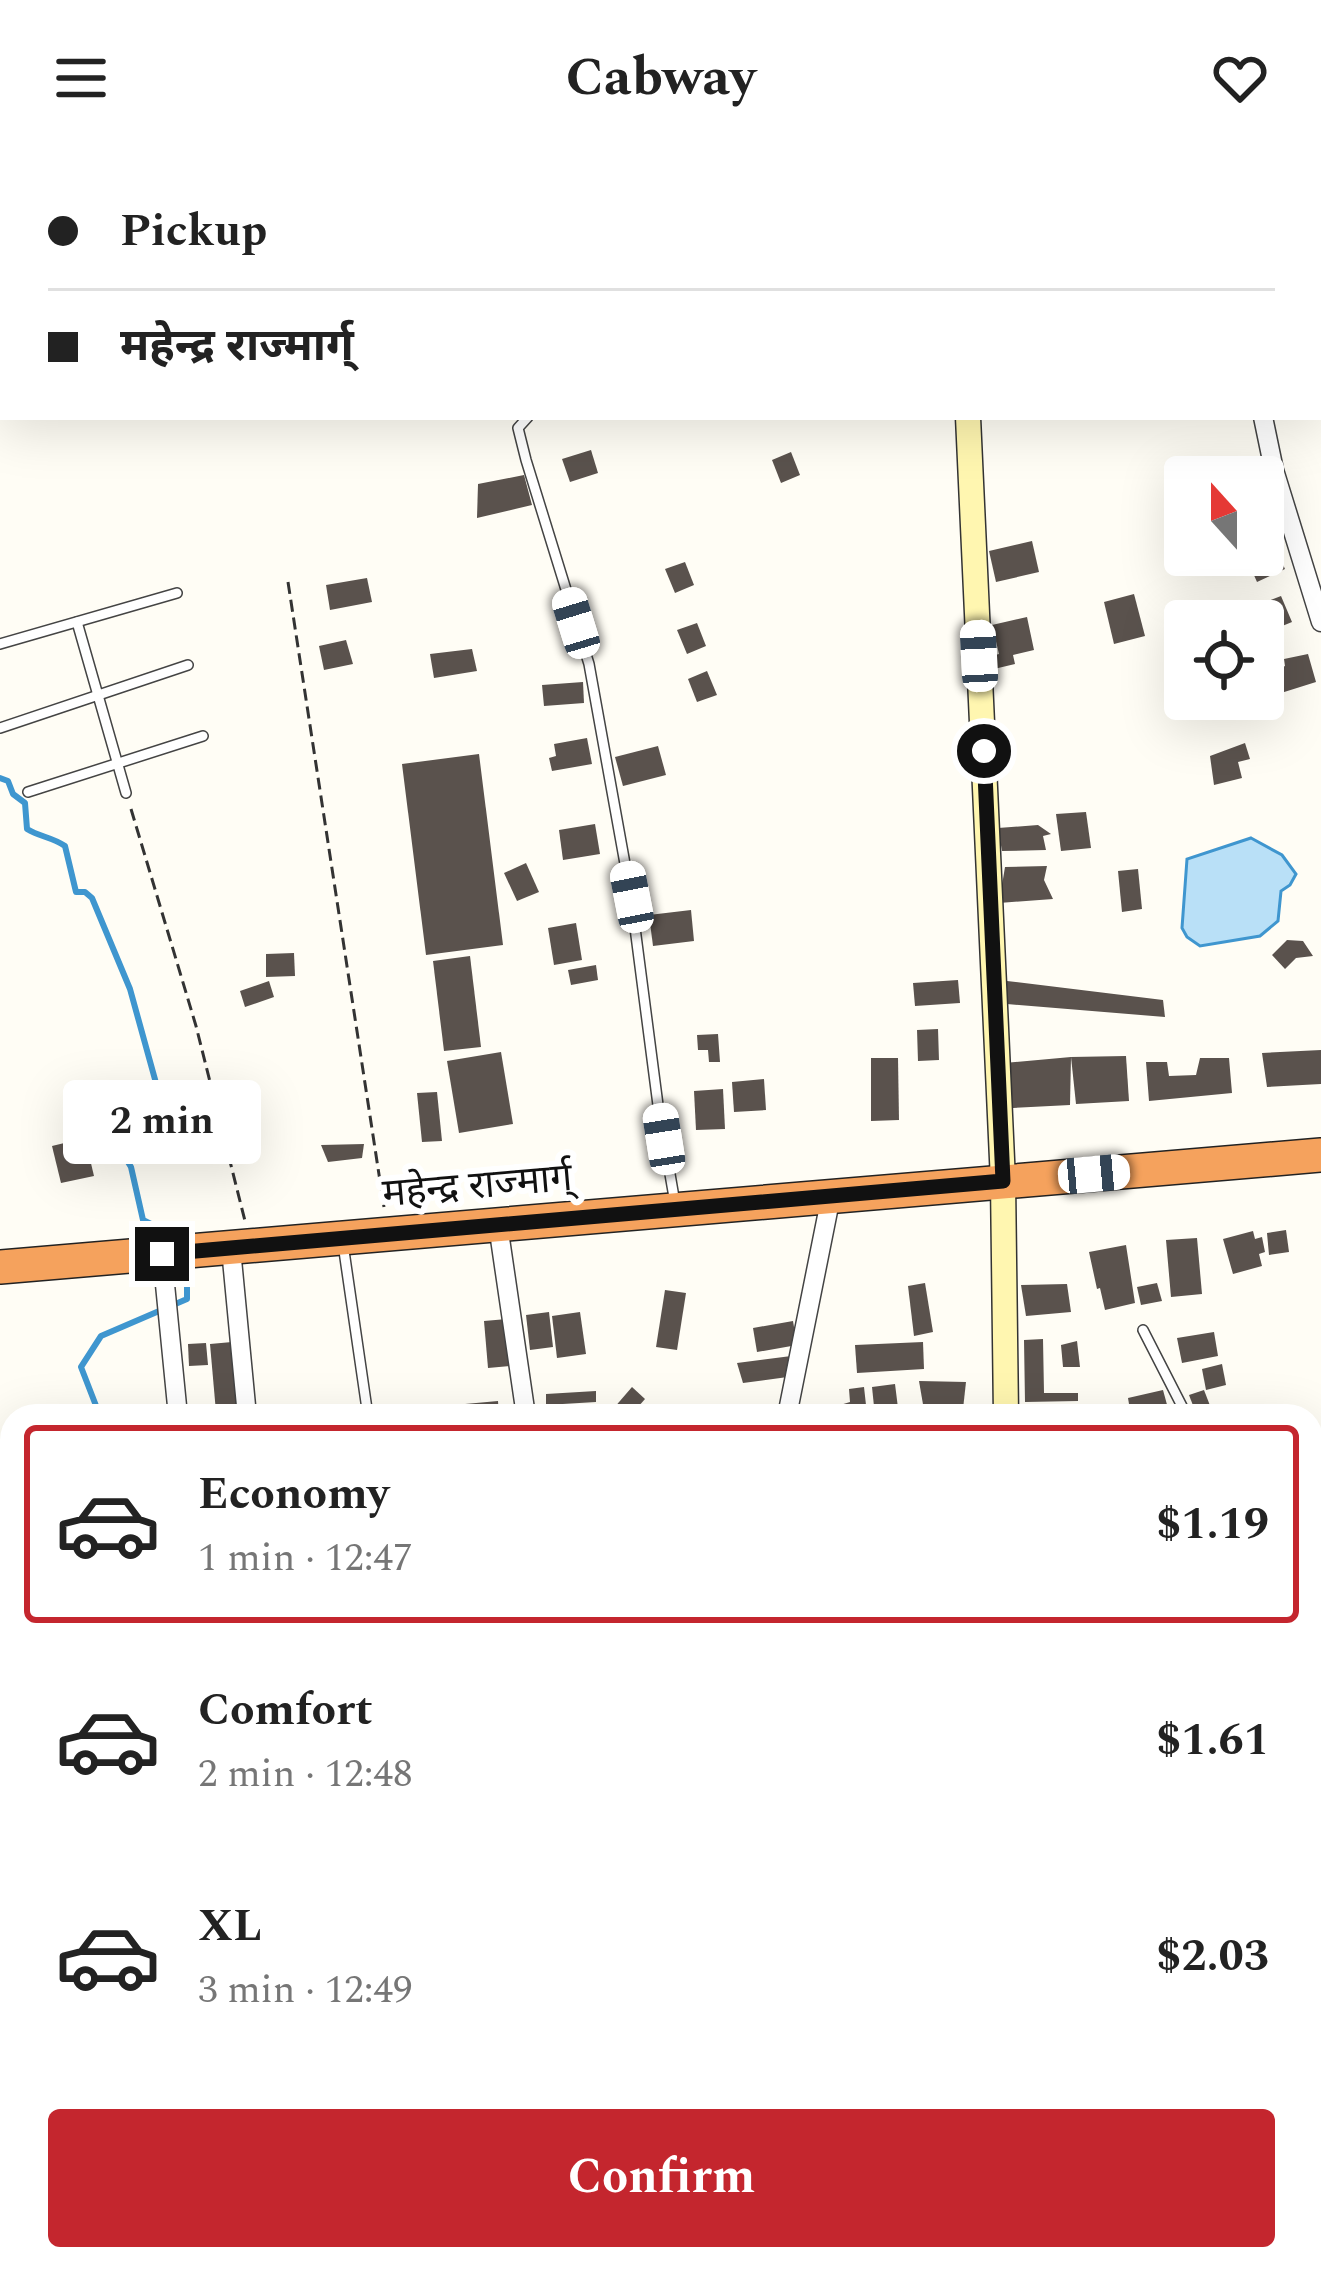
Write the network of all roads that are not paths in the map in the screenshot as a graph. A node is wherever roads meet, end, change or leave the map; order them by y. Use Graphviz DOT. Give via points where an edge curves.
graph roads {
  1 [pos="525,420"];
  2 [pos="968,420"];
  3 [pos="1264,420"];
  4 [pos="177,593"];
  5 [pos="76,622"];
  6 [pos="1321,622"];
  7 [pos="0,644"];
  8 [pos="188,664"];
  9 [pos="98,695"];
  10 [pos="0,728"];
  11 [pos="202,736"];
  12 [pos="118,763"];
  13 [pos="28,792"];
  14 [pos="126,793"];
  15 [pos="1321,1155"];
  16 [pos="1003,1181"];
  17 [pos="831,1196"];
  18 [pos="676,1208"];
  19 [pos="498,1225"];
  20 [pos="342,1238"];
  21 [pos="240,1248"];
  22 [pos="162,1254"];
  23 [pos="0,1268"];
  24 [pos="1142,1330"];
  25 [pos="177,1404"];
  26 [pos="247,1404"];
  27 [pos="366,1404"];
  28 [pos="524,1404"];
  29 [pos="789,1404"];
  30 [pos="1006,1404"];
  31 [pos="1181,1404"];
  1 -- 18 [label="lane" via="518,428 526,460 589,664"];
  2 -- 16 [label="street"];
  3 -- 6 [label="street"];
  4 -- 5 [label="lane"];
  5 -- 7 [label="lane"];
  5 -- 9 [label="lane"];
  8 -- 9 [label="lane"];
  9 -- 10 [label="lane"];
  9 -- 12 [label="lane"];
  11 -- 12 [label="lane"];
  12 -- 13 [label="lane"];
  12 -- 14 [label="lane"];
  15 -- 16 [label="highway, महेन्द्र राज्मार्ग्"];
  16 -- 17 [label="highway, महेन्द्र राज्मार्ग्"];
  16 -- 30 [label="street"];
  17 -- 18 [label="highway, महेन्द्र राज्मार्ग्"];
  17 -- 29 [label="street"];
  18 -- 19 [label="highway, महेन्द्र राज्मार्ग्"];
  19 -- 20 [label="highway, महेन्द्र राज्मार्ग्"];
  19 -- 28 [label="street"];
  20 -- 21 [label="highway, महेन्द्र राज्मार्ग्"];
  20 -- 27 [label="lane"];
  21 -- 22 [label="highway, महेन्द्र राज्मार्ग्"];
  21 -- 26 [label="street"];
  22 -- 23 [label="highway, महेन्द्र राज्मार्ग्"];
  22 -- 25 [label="street"];
  24 -- 31 [label="lane"];
}
